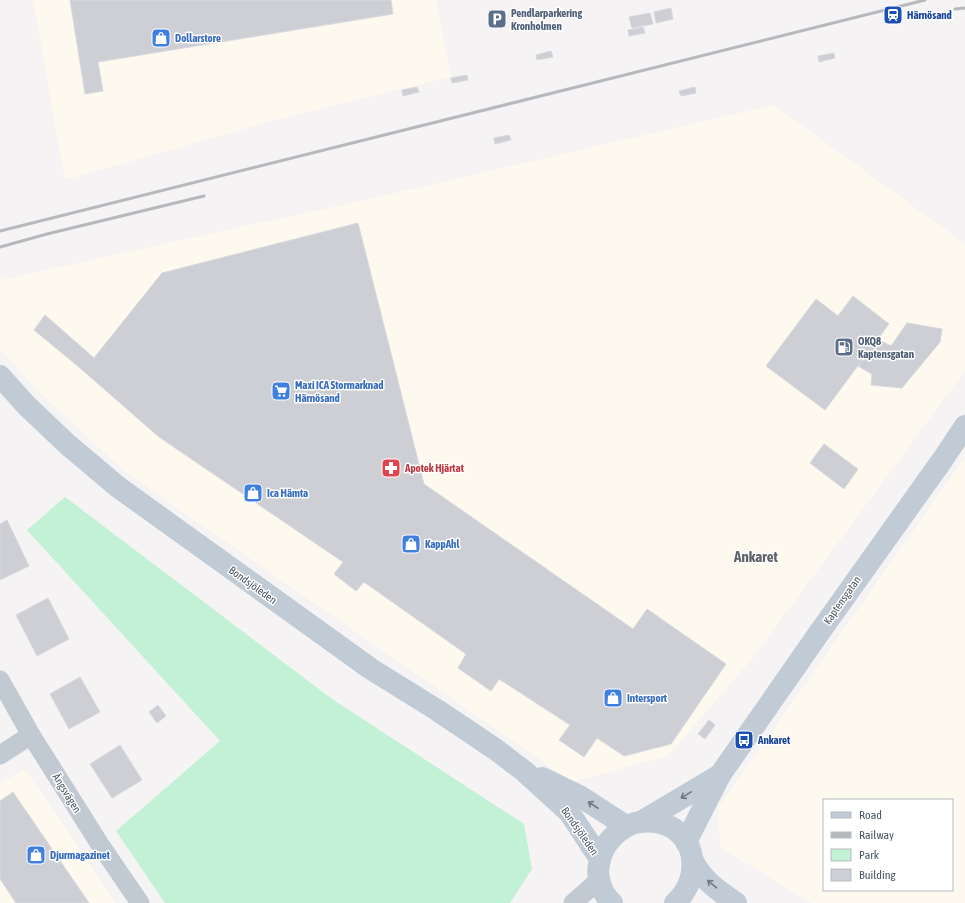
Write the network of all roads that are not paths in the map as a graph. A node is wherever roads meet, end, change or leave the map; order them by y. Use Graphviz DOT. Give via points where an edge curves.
graph roads {
  1 [pos="0,376"];
  2 [pos="965,426"];
  3 [pos="0,680"];
  4 [pos="30,735"];
  5 [pos="0,755"];
  6 [pos="524,771"];
  7 [pos="720,775"];
  8 [pos="633,824"];
  9 [pos="690,851"];
  10 [pos="599,869"];
  11 [pos="140,903"];
  12 [pos="573,903"];
  13 [pos="612,903"];
  14 [pos="675,903"];
  15 [pos="736,903"];
  1 -- 6 [label="main road, Bondsjöleden" via="67,444 118,487 371,668 442,713"];
  2 -- 7 [label="main road, Kaptensgatan"];
  3 -- 4 [label="street, Ängsvägen"];
  4 -- 5 [label="street"];
  4 -- 11 [label="street, Ängsvägen"];
  8 -- 6 [label="main road, Bondsjöleden, one-way"];
  6 -- 10 [label="main road, Bondsjöleden" via="569,812"];
  7 -- 8 [label="main road, Kaptensgatan, one-way"];
  7 -- 9 [label="main road, Kaptensgatan"];
  8 -- 9 [label="main road" via="649,821 665,824 681,835"];
  8 -- 10 [label="main road, Kaptensgatan" via="612,837 604,848"];
  9 -- 14 [label="main road, Kaptensgatan" via="692,877 682,896"];
  15 -- 9 [label="main road, one-way" via="704,878 697,869"];
  10 -- 12 [label="street"];
  10 -- 13 [label="main road, Bondsjöleden" via="601,887"];
}
